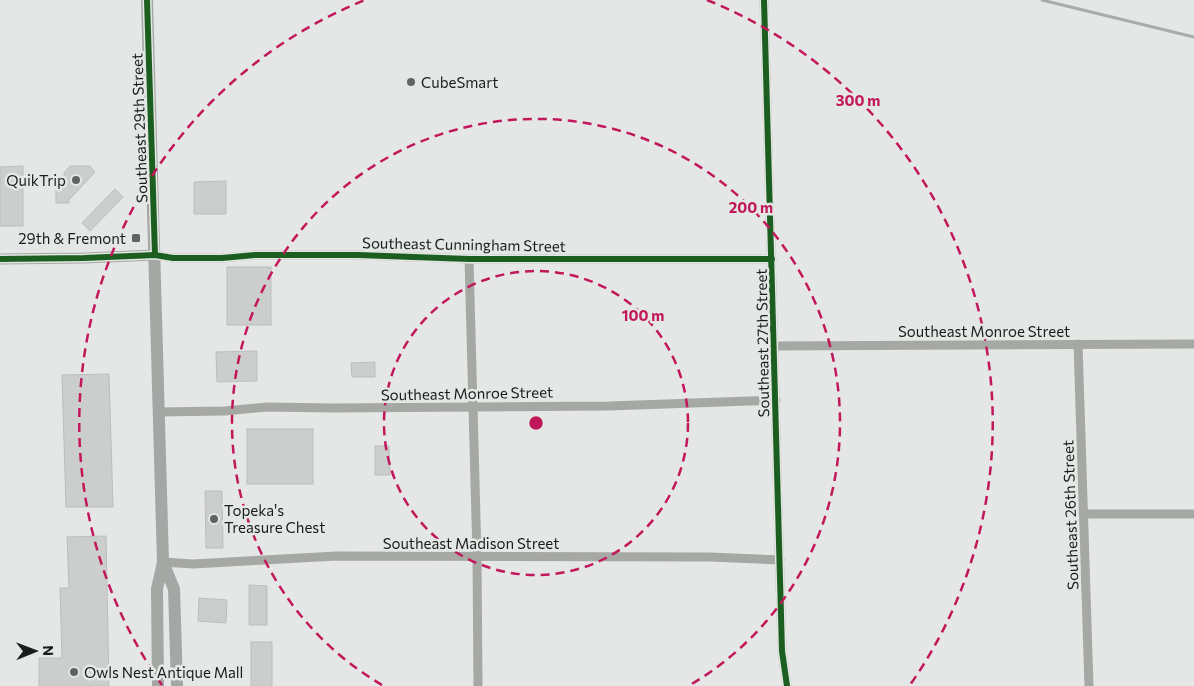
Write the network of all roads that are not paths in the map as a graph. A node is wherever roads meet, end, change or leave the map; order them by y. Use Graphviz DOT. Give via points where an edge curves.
graph roads {
  1 [pos="147,0"];
  2 [pos="764,0"];
  3 [pos="155,255"];
  4 [pos="0,259"];
  5 [pos="469,259"];
  6 [pos="772,259"];
  7 [pos="1078,344"];
  8 [pos="1194,344"];
  9 [pos="774,346"];
  10 [pos="776,400"];
  11 [pos="474,406"];
  12 [pos="159,412"];
  13 [pos="1083,514"];
  14 [pos="1194,514"];
  15 [pos="477,556"];
  16 [pos="780,560"];
  17 [pos="163,562"];
  18 [pos="158,686"];
  19 [pos="177,686"];
  20 [pos="478,686"];
  21 [pos="787,686"];
  22 [pos="1089,686"];
  1 -- 3 [label="main road, Southeast 29th Street"];
  2 -- 6 [label="street, Southeast 27th Street"];
  3 -- 4 [label="street"];
  3 -- 5 [label="street, Southeast Cunningham Street" via="173,258 358,255"];
  3 -- 12 [label="main road, Southeast 29th Street"];
  5 -- 6 [label="street, Southeast Cunningham Street"];
  5 -- 11 [label="street"];
  6 -- 9 [label="street, Southeast 27th Street"];
  7 -- 8 [label="street, Southeast Monroe Street"];
  7 -- 9 [label="street, Southeast Monroe Street"];
  7 -- 13 [label="street, Southeast 26th Street"];
  9 -- 10 [label="street, Southeast 27th Street"];
  10 -- 11 [label="street, Southeast Monroe Street" via="609,406"];
  10 -- 16 [label="street, Southeast 27th Street"];
  11 -- 12 [label="street, Southeast Monroe Street" via="267,407"];
  11 -- 15 [label="street"];
  12 -- 17 [label="main road, Southeast 29th Street"];
  13 -- 14 [label="street"];
  13 -- 22 [label="street, Southeast 26th Street"];
  15 -- 16 [label="street, Southeast Madison Street"];
  15 -- 17 [label="street, Southeast Madison Street" via="337,556 193,564"];
  15 -- 20 [label="street"];
  16 -- 21 [label="street, Southeast 27th Street" via="782,651"];
  17 -- 18 [label="main road, Southeast 29th Street" via="157,589"];
  17 -- 19 [label="main road, Southeast 29th Street" via="174,589"];
}
